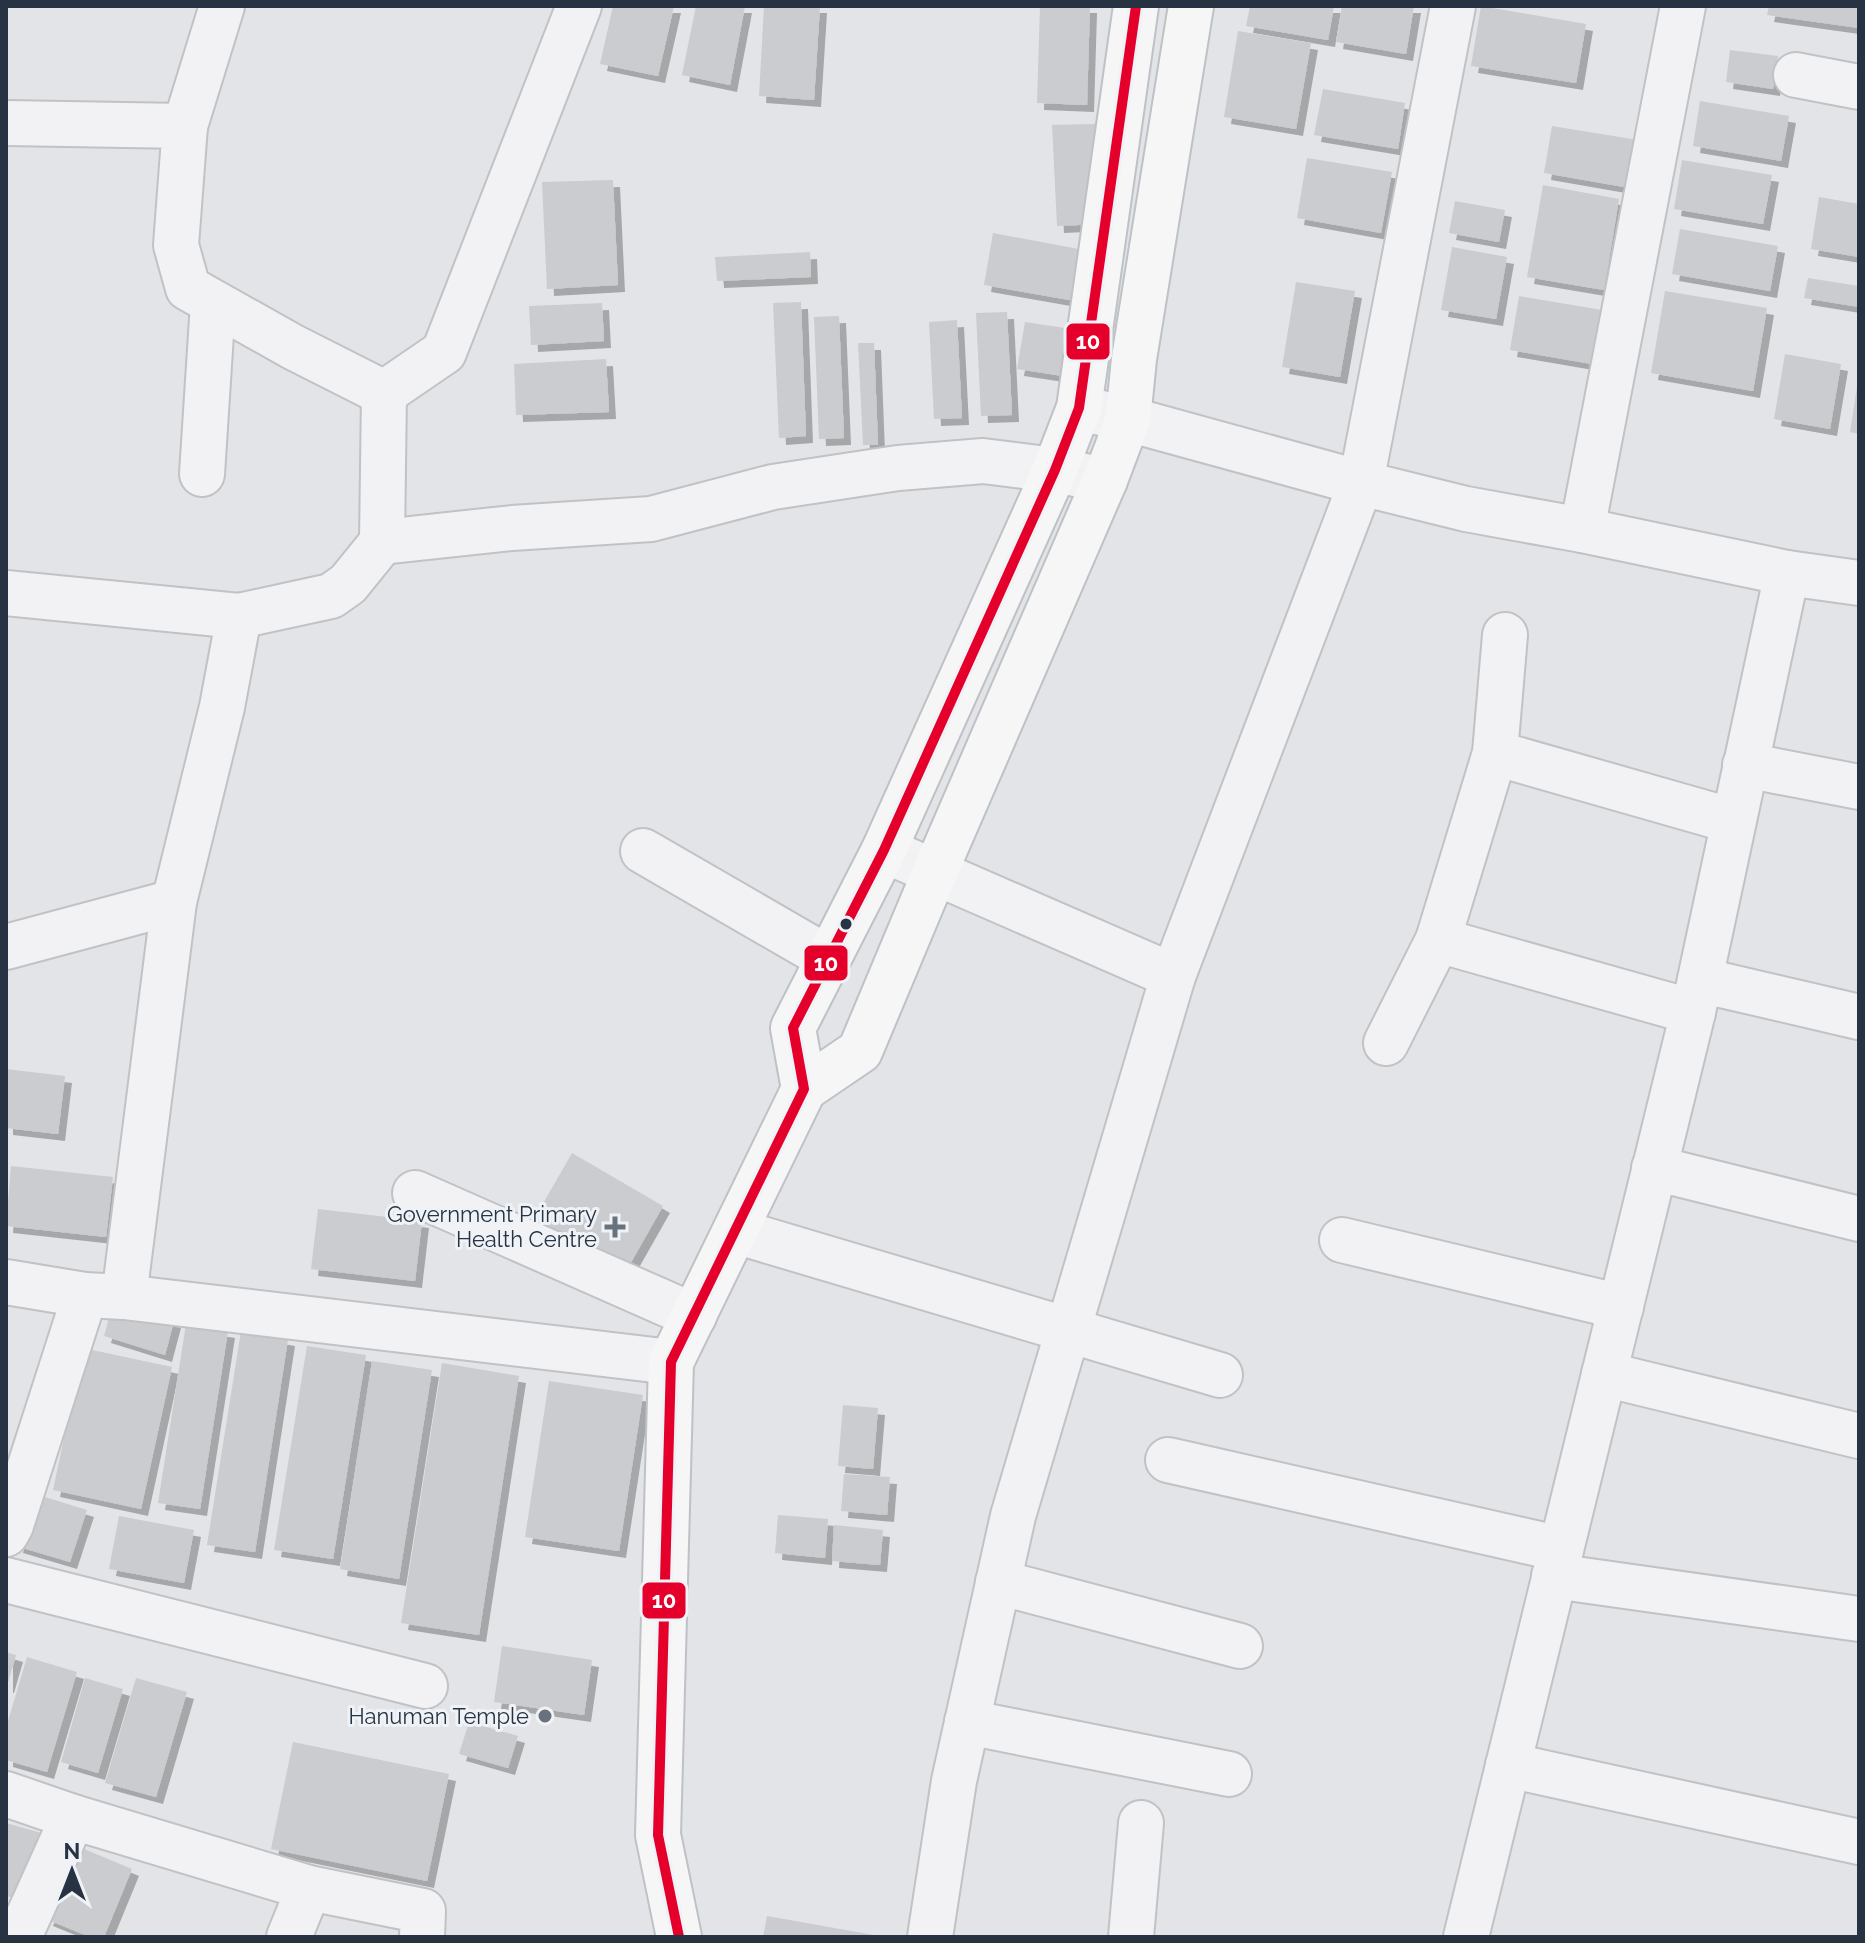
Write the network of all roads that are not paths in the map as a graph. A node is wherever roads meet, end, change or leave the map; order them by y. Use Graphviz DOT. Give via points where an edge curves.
graph roads {
  1 [pos="222,6"];
  2 [pos="579,6"];
  3 [pos="1136,6"];
  4 [pos="1191,6"];
  5 [pos="1453,6"];
  6 [pos="1683,6"];
  7 [pos="1796,75"];
  8 [pos="1859,87"];
  9 [pos="6,123"];
  10 [pos="185,126"];
  11 [pos="213,303"];
  12 [pos="384,393"];
  13 [pos="1079,408"];
  14 [pos="1128,419"];
  15 [pos="1055,470"];
  16 [pos="202,474"];
  17 [pos="1105,480"];
  18 [pos="1361,483"];
  19 [pos="1582,530"];
  20 [pos="382,542"];
  21 [pos="1787,573"];
  22 [pos="1859,583"];
  23 [pos="6,593"];
  24 [pos="239,616"];
  25 [pos="1505,635"];
  26 [pos="1495,753"];
  27 [pos="1745,765"];
  28 [pos="1859,787"];
  29 [pos="1733,821"];
  30 [pos="884,850"];
  31 [pos="643,851"];
  32 [pos="935,872"];
  33 [pos="174,902"];
  34 [pos="1438,940"];
  35 [pos="6,947"];
  36 [pos="828,958"];
  37 [pos="1173,976"];
  38 [pos="1696,996"];
  39 [pos="1859,1017"];
  40 [pos="1386,1043"];
  41 [pos="804,1089"];
  42 [pos="1654,1168"];
  43 [pos="415,1193"];
  44 [pos="1859,1219"];
  45 [pos="735,1231"];
  46 [pos="1342,1240"];
  47 [pos="6,1282"];
  48 [pos="105,1296"];
  49 [pos="1621,1307"];
  50 [pos="694,1316"];
  51 [pos="1068,1330"];
  52 [pos="671,1362"];
  53 [pos="1604,1374"];
  54 [pos="1220,1375"];
  55 [pos="1859,1436"];
  56 [pos="1168,1460"];
  57 [pos="6,1534"];
  58 [pos="1558,1563"];
  59 [pos="6,1580"];
  60 [pos="998,1582"];
  61 [pos="1859,1619"];
  62 [pos="1240,1646"];
  63 [pos="425,1686"];
  64 [pos="967,1722"];
  65 [pos="1508,1765"];
  66 [pos="1229,1774"];
  67 [pos="6,1794"];
  68 [pos="73,1817"];
  69 [pos="1141,1823"];
  70 [pos="1859,1842"];
  71 [pos="309,1888"];
  72 [pos="19,1937"];
  73 [pos="289,1937"];
  74 [pos="422,1937"];
  75 [pos="679,1937"];
  76 [pos="930,1937"];
  77 [pos="1131,1937"];
  78 [pos="1466,1937"];
  1 -- 10 [label="street"];
  2 -- 12 [label="street" via="444,352"];
  3 -- 13 [label="main road"];
  4 -- 14 [label="main road"];
  5 -- 18 [label="street"];
  6 -- 19 [label="street"];
  7 -- 8 [label="street"];
  9 -- 10 [label="street"];
  10 -- 11 [label="street" via="176,245 188,288"];
  11 -- 12 [label="street"];
  11 -- 16 [label="street"];
  12 -- 20 [label="street"];
  13 -- 14 [label="street"];
  13 -- 15 [label="main road"];
  14 -- 17 [label="main road"];
  14 -- 18 [label="street"];
  15 -- 17 [label="street"];
  15 -- 20 [label="street" via="983,461 898,468 773,487 651,519"];
  15 -- 30 [label="main road"];
  17 -- 32 [label="main road"];
  18 -- 19 [label="street"];
  18 -- 37 [label="street"];
  19 -- 21 [label="street"];
  20 -- 24 [label="street" via="348,584 331,596"];
  21 -- 22 [label="street"];
  21 -- 27 [label="street"];
  23 -- 24 [label="street"];
  24 -- 33 [label="street"];
  25 -- 26 [label="street"];
  26 -- 29 [label="street"];
  26 -- 34 [label="street"];
  27 -- 28 [label="street"];
  27 -- 29 [label="street"];
  29 -- 38 [label="street"];
  30 -- 32 [label="street"];
  30 -- 36 [label="main road"];
  31 -- 36 [label="street"];
  32 -- 37 [label="street"];
  32 -- 41 [label="main road" via="860,1051"];
  33 -- 35 [label="street"];
  33 -- 48 [label="street"];
  34 -- 38 [label="street"];
  34 -- 40 [label="street"];
  36 -- 41 [label="main road" via="793,1028"];
  37 -- 51 [label="street"];
  38 -- 39 [label="street"];
  38 -- 42 [label="street"];
  41 -- 45 [label="main road"];
  42 -- 44 [label="street"];
  42 -- 49 [label="street"];
  43 -- 50 [label="street"];
  45 -- 50 [label="main road"];
  45 -- 51 [label="street"];
  46 -- 49 [label="street"];
  47 -- 48 [label="street"];
  48 -- 52 [label="street"];
  48 -- 57 [label="street"];
  49 -- 53 [label="street"];
  50 -- 52 [label="main road"];
  51 -- 54 [label="street"];
  51 -- 60 [label="street"];
  52 -- 75 [label="main road" via="658,1835"];
  53 -- 55 [label="street"];
  53 -- 58 [label="street"];
  56 -- 58 [label="street"];
  58 -- 61 [label="street"];
  58 -- 65 [label="street"];
  59 -- 63 [label="street"];
  60 -- 62 [label="street"];
  60 -- 64 [label="street"];
  64 -- 66 [label="street"];
  64 -- 76 [label="street"];
  65 -- 70 [label="street"];
  65 -- 78 [label="street"];
  67 -- 68 [label="street"];
  68 -- 71 [label="street"];
  68 -- 72 [label="street"];
  69 -- 77 [label="street"];
  71 -- 73 [label="street"];
  71 -- 74 [label="street" via="423,1911"];
}
